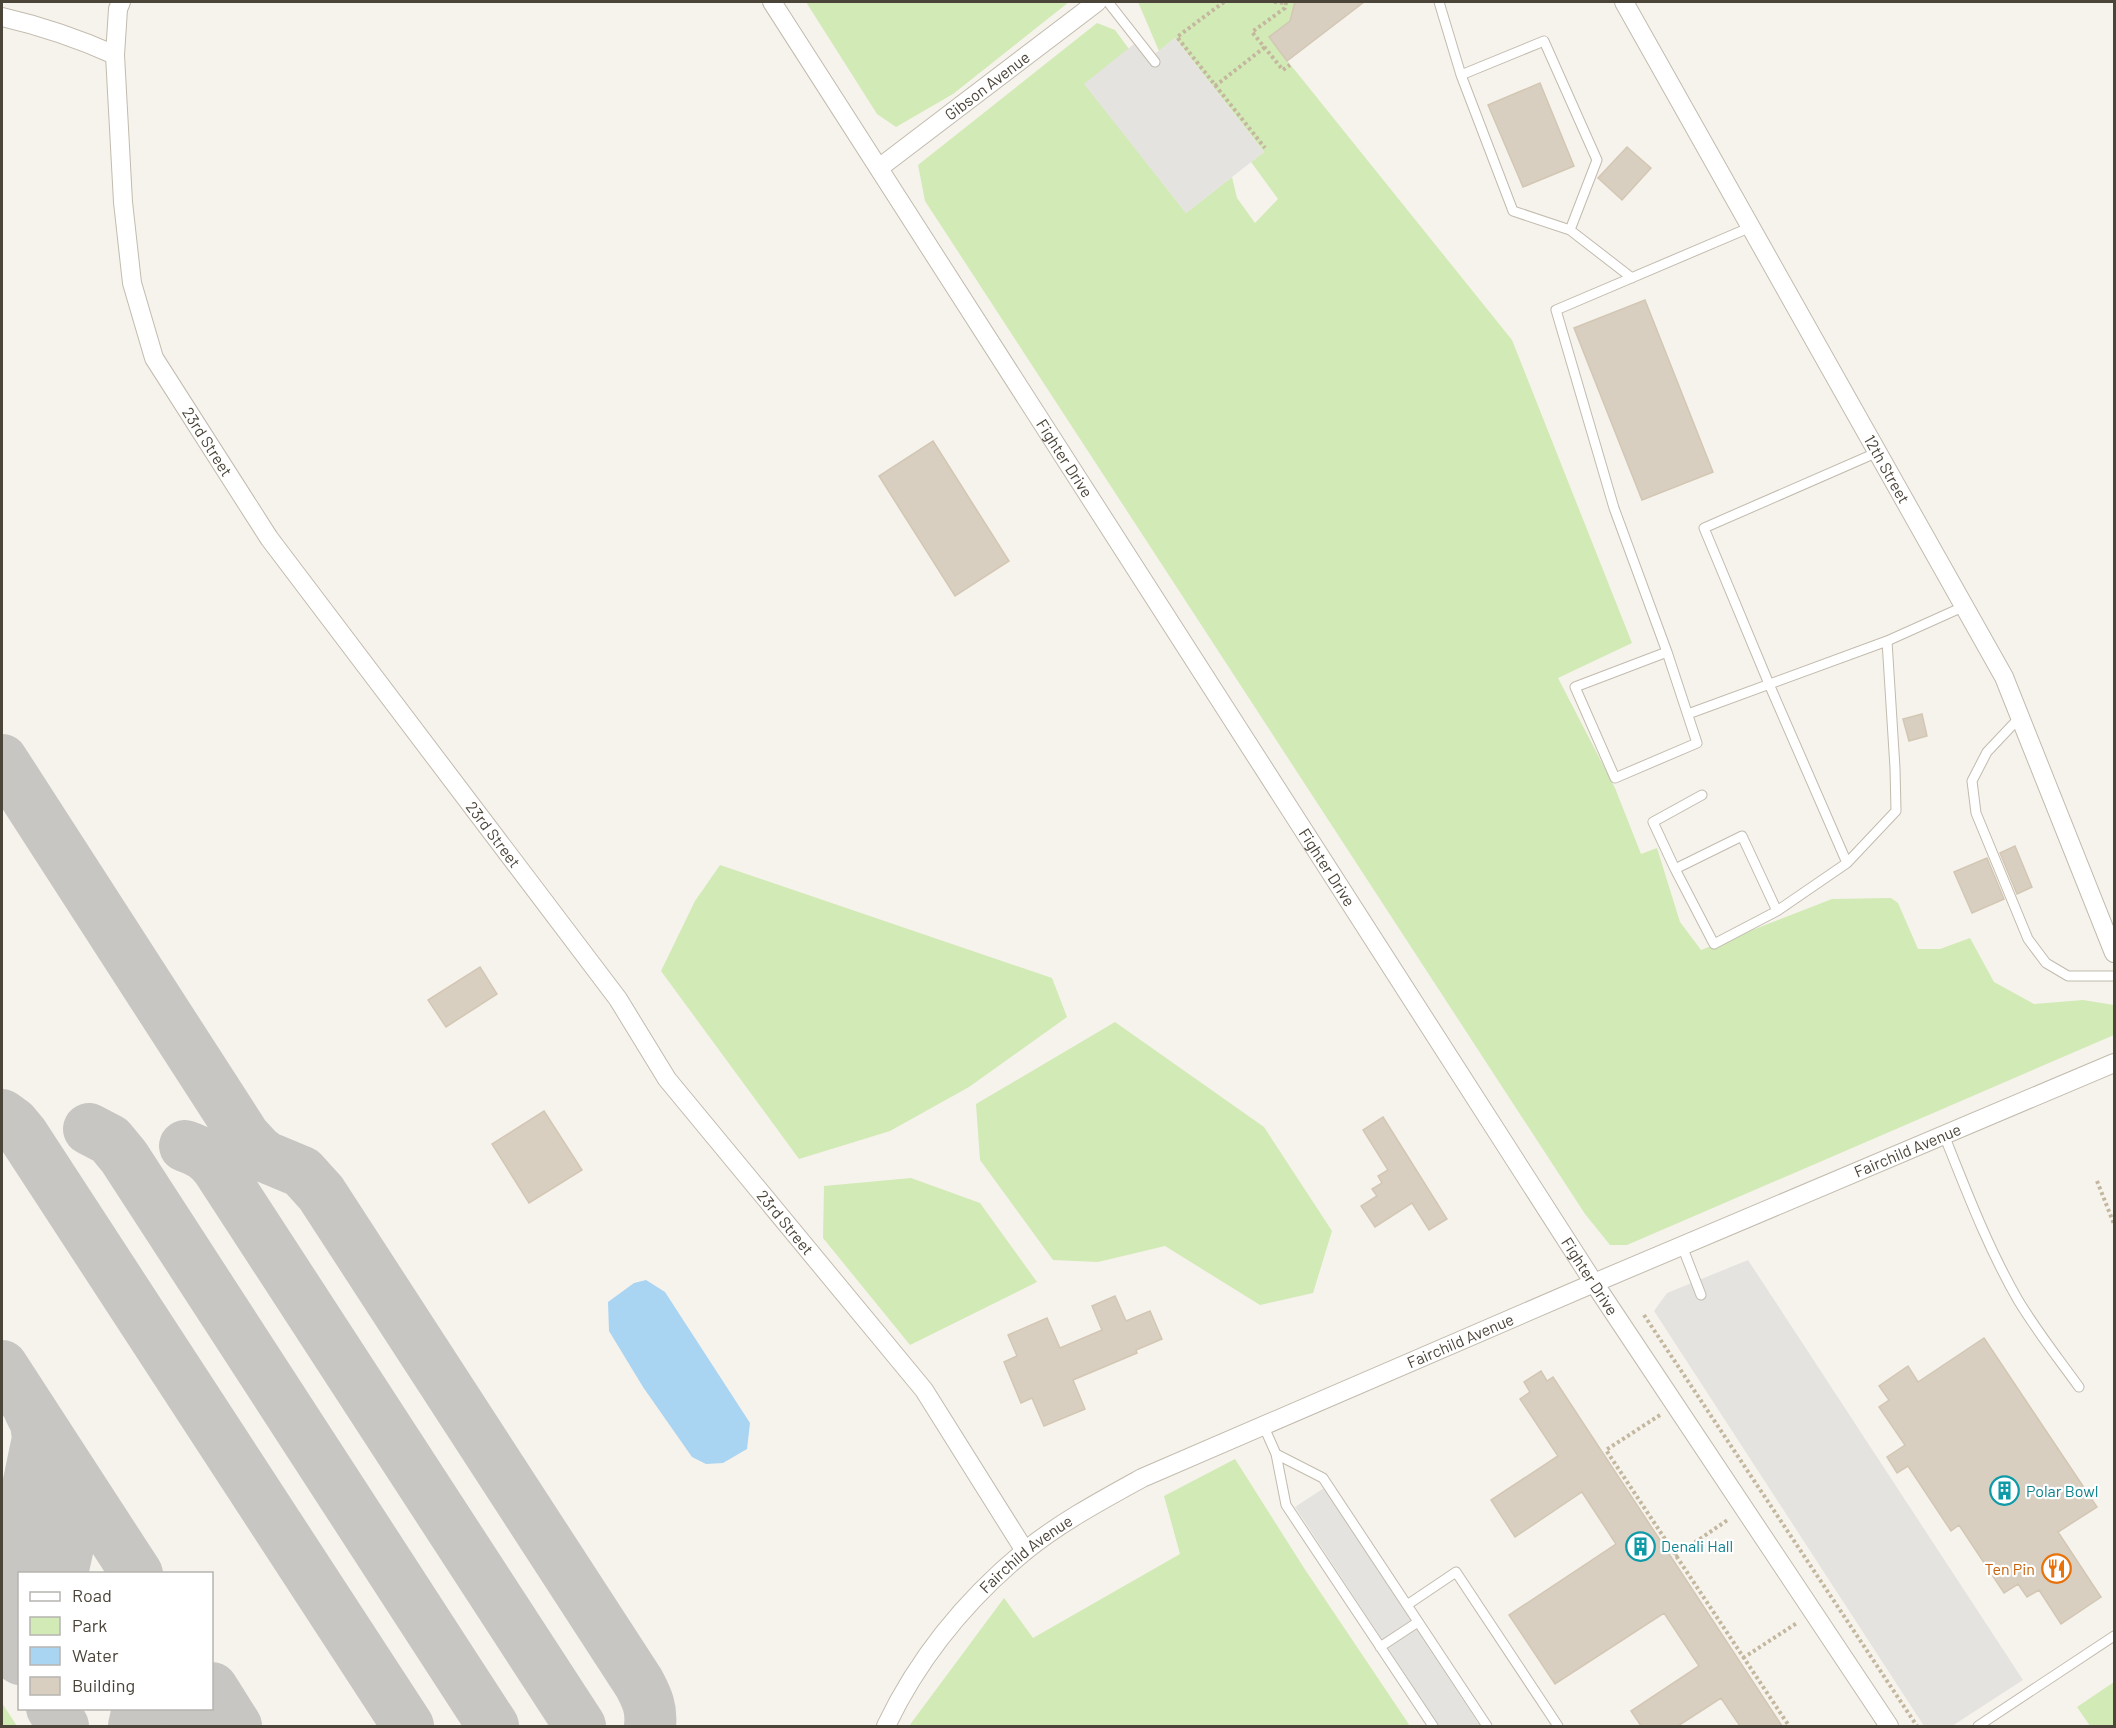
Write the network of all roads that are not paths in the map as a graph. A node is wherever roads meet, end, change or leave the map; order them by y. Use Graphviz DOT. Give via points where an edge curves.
graph roads {
  1 [pos="121,2"];
  2 [pos="772,2"];
  3 [pos="1097,2"];
  4 [pos="1108,2"];
  5 [pos="1440,2"];
  6 [pos="1624,2"];
  7 [pos="2,17"];
  8 [pos="116,55"];
  9 [pos="1155,62"];
  10 [pos="1461,75"];
  11 [pos="879,168"];
  12 [pos="1751,227"];
  13 [pos="1570,230"];
  14 [pos="1632,278"];
  15 [pos="1878,452"];
  16 [pos="1965,606"];
  17 [pos="1887,641"];
  18 [pos="1667,652"];
  19 [pos="1769,684"];
  20 [pos="1688,714"];
  21 [pos="2020,717"];
  22 [pos="1702,795"];
  23 [pos="1847,863"];
  24 [pos="1675,870"];
  25 [pos="1777,911"];
  26 [pos="2115,953"];
  27 [pos="2115,976"];
  28 [pos="2115,1063"];
  29 [pos="1944,1135"];
  30 [pos="1682,1246"];
  31 [pos="1594,1283"];
  32 [pos="1701,1295"];
  33 [pos="2079,1387"];
  34 [pos="1264,1427"];
  35 [pos="1276,1454"];
  36 [pos="1025,1551"];
  37 [pos="1407,1605"];
  38 [pos="1418,1622"];
  39 [pos="2115,1636"];
  40 [pos="1380,1647"];
  41 [pos="886,1726"];
  42 [pos="1433,1726"];
  43 [pos="1487,1726"];
  44 [pos="1558,1726"];
  45 [pos="1889,1726"];
  46 [pos="1978,1726"];
  1 -- 8 [label="street, 23rd Street"];
  2 -- 11 [label="street, Fighter Drive"];
  3 -- 11 [label="street, Gibson Avenue"];
  4 -- 9 [label="lane"];
  5 -- 10 [label="lane"];
  6 -- 12 [label="street, 12th Street"];
  7 -- 8 [label="street"];
  8 -- 36 [label="street, 23rd Street" via="123,202 132,283 154,358 269,538 618,999 668,1079 924,1390"];
  10 -- 13 [label="lane" via="1513,211"];
  10 -- 13 [label="lane" via="1544,41 1597,160"];
  11 -- 31 [label="street, Fighter Drive"];
  12 -- 14 [label="lane"];
  12 -- 15 [label="street, 12th Street"];
  13 -- 14 [label="lane"];
  14 -- 18 [label="lane" via="1557,310 1614,508"];
  15 -- 16 [label="street, 12th Street"];
  15 -- 19 [label="lane" via="1704,528"];
  16 -- 17 [label="lane"];
  16 -- 21 [label="street, 12th Street" via="2004,677"];
  17 -- 19 [label="lane"];
  17 -- 23 [label="lane" via="1896,811"];
  18 -- 20 [label="lane"];
  18 -- 20 [label="lane" via="1575,687 1615,778 1697,743"];
  19 -- 20 [label="lane"];
  19 -- 23 [label="lane"];
  21 -- 26 [label="street, 12th Street"];
  21 -- 27 [label="lane" via="1987,752 1972,781 1976,813 2028,939 2046,963 2068,976"];
  22 -- 24 [label="lane" via="1653,822"];
  23 -- 25 [label="lane"];
  24 -- 25 [label="lane" via="1714,944"];
  24 -- 25 [label="lane" via="1742,836"];
  28 -- 29 [label="street, Fairchild Avenue"];
  29 -- 30 [label="street, Fairchild Avenue"];
  29 -- 33 [label="lane" via="2017,1298"];
  30 -- 31 [label="street, Fairchild Avenue"];
  30 -- 32 [label="lane"];
  31 -- 34 [label="street, Fairchild Avenue"];
  31 -- 45 [label="street, Fighter Drive"];
  34 -- 35 [label="lane"];
  34 -- 36 [label="street, Fairchild Avenue" via="1132,1484 1068,1520"];
  35 -- 37 [label="lane" via="1323,1478"];
  35 -- 40 [label="lane" via="1286,1505"];
  36 -- 41 [label="street, Fairchild Avenue" via="951,1624 899,1699"];
  37 -- 38 [label="lane"];
  37 -- 44 [label="lane" via="1456,1572"];
  38 -- 40 [label="lane"];
  38 -- 43 [label="lane"];
  39 -- 46 [label="lane"];
  40 -- 42 [label="lane"];
}
